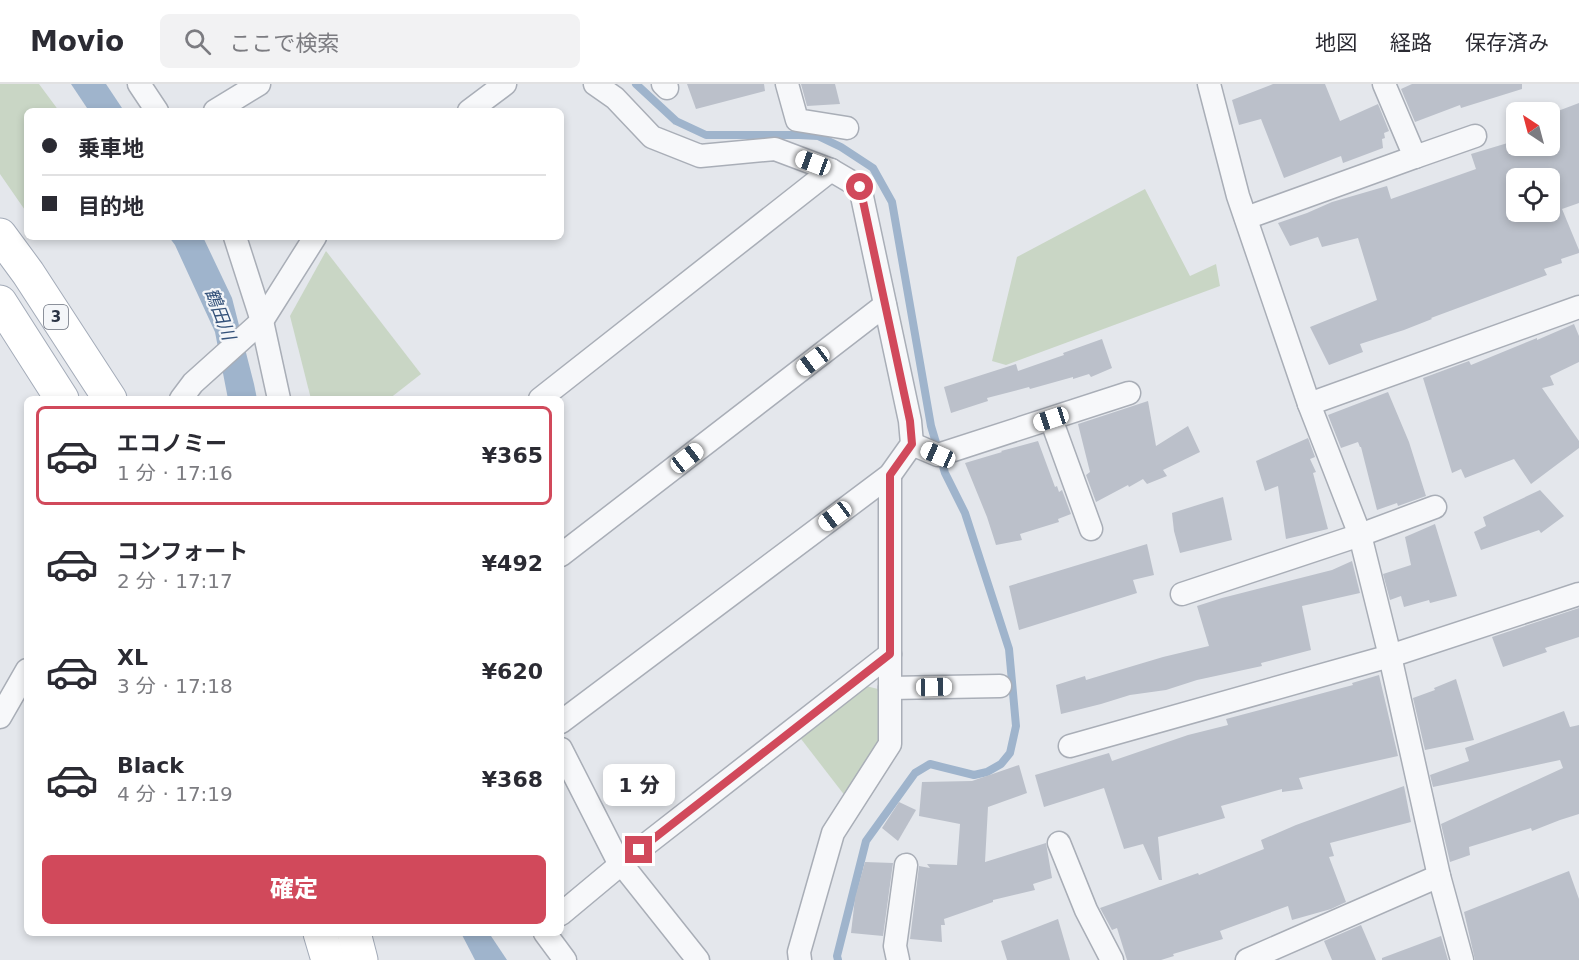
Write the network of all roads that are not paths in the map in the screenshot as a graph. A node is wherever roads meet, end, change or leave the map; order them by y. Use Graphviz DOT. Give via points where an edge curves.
graph roads {
  1 [pos="140,84"];
  2 [pos="259,84"];
  3 [pos="505,84"];
  4 [pos="595,84"];
  5 [pos="787,84"];
  6 [pos="1384,84"];
  7 [pos="1215,86"];
  8 [pos="155,108"];
  9 [pos="220,108"];
  10 [pos="474,108"];
  11 [pos="847,128"];
  12 [pos="1475,136"];
  13 [pos="1415,158"];
  14 [pos="831,170"];
  15 [pos="1246,218"];
  16 [pos="0,235"];
  17 [pos="236,240"];
  18 [pos="313,240"];
  19 [pos="0,302"];
  20 [pos="885,305"];
  21 [pos="1579,307"];
  22 [pos="262,321"];
  23 [pos="1129,393"];
  24 [pos="190,394"];
  25 [pos="60,396"];
  26 [pos="108,396"];
  27 [pos="278,396"];
  28 [pos="544,396"];
  29 [pos="1309,405"];
  30 [pos="1051,419"];
  31 [pos="912,444"];
  32 [pos="890,475"];
  33 [pos="1435,507"];
  34 [pos="1091,529"];
  35 [pos="1360,535"];
  36 [pos="564,553"];
  37 [pos="1182,594"];
  38 [pos="1579,594"];
  39 [pos="890,654"];
  40 [pos="1390,656"];
  41 [pos="24,675"];
  42 [pos="1000,686"];
  43 [pos="890,688"];
  44 [pos="0,717"];
  45 [pos="564,720"];
  46 [pos="1070,747"];
  47 [pos="564,755"];
  48 [pos="1059,843"];
  49 [pos="621,864"];
  50 [pos="906,865"];
  51 [pos="1439,876"];
  52 [pos="564,912"];
  53 [pos="321,936"];
  54 [pos="355,936"];
  55 [pos="547,936"];
  56 [pos="1292,951"];
  57 [pos="328,960"];
  58 [pos="361,960"];
  59 [pos="565,960"];
  60 [pos="698,960"];
  61 [pos="800,960"];
  62 [pos="898,960"];
  63 [pos="1112,960"];
  64 [pos="1247,960"];
  65 [pos="1462,960"];
  1 -- 8 [label="street"];
  2 -- 9 [label="street"];
  3 -- 10 [label="street"];
  4 -- 14 [label="street" via="615,98 652,137 700,156 775,149"];
  5 -- 11 [label="street" via="798,120"];
  6 -- 13 [label="street"];
  7 -- 15 [label="street"];
  12 -- 13 [label="street"];
  13 -- 15 [label="street"];
  14 -- 20 [label="street" via="860,187"];
  14 -- 28 [label="street"];
  15 -- 29 [label="street"];
  16 -- 26 [label="main road, 3"];
  17 -- 22 [label="street"];
  18 -- 22 [label="street"];
  19 -- 25 [label="main road, 3"];
  20 -- 31 [label="street"];
  20 -- 36 [label="street"];
  21 -- 29 [label="street"];
  22 -- 24 [label="street"];
  22 -- 27 [label="street"];
  23 -- 30 [label="street"];
  29 -- 35 [label="street"];
  30 -- 31 [label="street" via="938,455"];
  30 -- 34 [label="street"];
  31 -- 32 [label="street"];
  32 -- 39 [label="street"];
  32 -- 45 [label="street"];
  33 -- 35 [label="street"];
  35 -- 37 [label="street"];
  35 -- 40 [label="street"];
  38 -- 40 [label="street"];
  39 -- 43 [label="street"];
  39 -- 49 [label="street"];
  40 -- 46 [label="street"];
  40 -- 51 [label="street"];
  41 -- 44 [label="street"];
  42 -- 43 [label="street"];
  43 -- 61 [label="street" via="890,744 833,833"];
  47 -- 49 [label="street"];
  48 -- 63 [label="street" via="1086,910"];
  49 -- 52 [label="street"];
  49 -- 60 [label="street"];
  50 -- 62 [label="street" via="895,946"];
  51 -- 56 [label="street"];
  51 -- 65 [label="street"];
  53 -- 57 [label="main road"];
  54 -- 58 [label="main road"];
  55 -- 59 [label="street"];
  56 -- 64 [label="street"];
}
